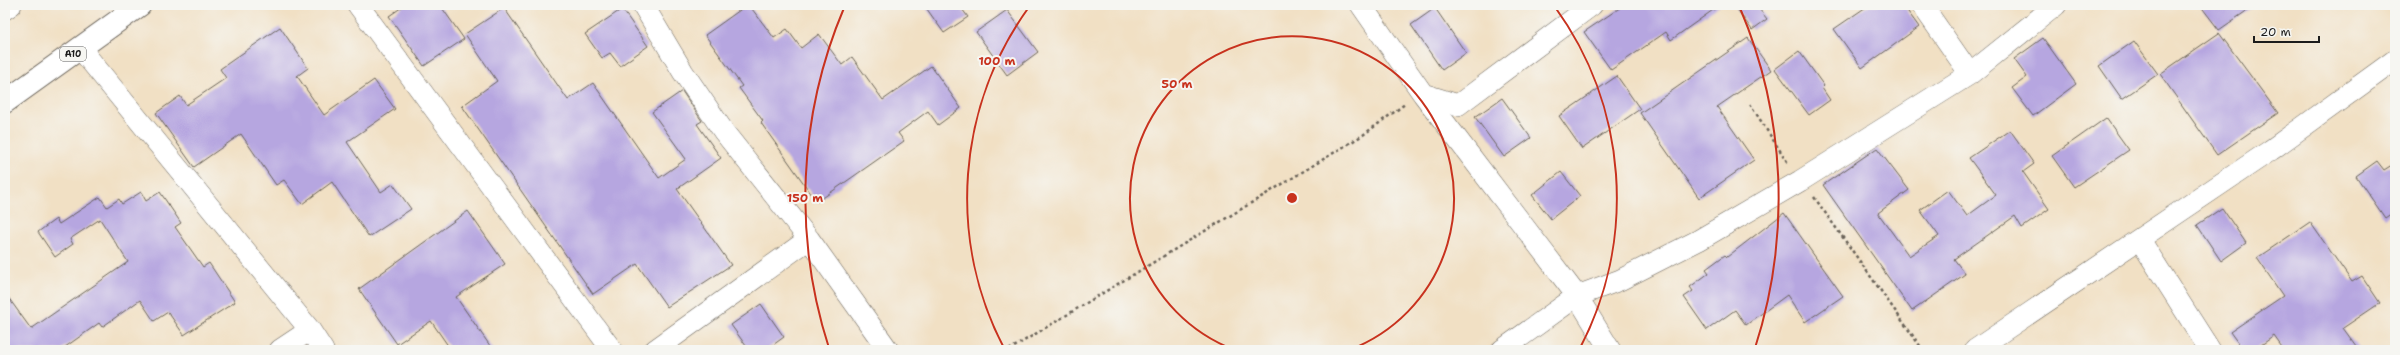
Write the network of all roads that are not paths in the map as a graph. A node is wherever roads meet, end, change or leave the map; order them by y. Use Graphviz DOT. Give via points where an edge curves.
graph roads {
  1 [pos="11,5"];
  2 [pos="140,5"];
  3 [pos="358,5"];
  4 [pos="643,5"];
  5 [pos="1361,5"];
  6 [pos="1592,5"];
  7 [pos="1922,5"];
  8 [pos="2056,5"];
  9 [pos="5,9"];
  10 [pos="80,48"];
  11 [pos="2395,60"];
  12 [pos="1970,74"];
  13 [pos="1423,94"];
  14 [pos="5,102"];
  15 [pos="809,239"];
  16 [pos="2140,240"];
  17 [pos="1577,296"];
  18 [pos="310,330"];
  19 [pos="280,350"];
  20 [pos="323,350"];
  21 [pos="612,350"];
  22 [pos="654,350"];
  23 [pos="888,350"];
  24 [pos="1502,350"];
  25 [pos="1610,350"];
  26 [pos="1975,350"];
  27 [pos="2210,350"];
  1 -- 9 [label="street"];
  2 -- 10 [label="main road, A10"];
  3 -- 21 [label="street"];
  4 -- 15 [label="street" via="683,72 724,132"];
  5 -- 13 [label="street"];
  6 -- 13 [label="street" via="1458,105"];
  7 -- 12 [label="street"];
  8 -- 12 [label="street"];
  10 -- 14 [label="main road, A10"];
  10 -- 18 [label="street"];
  11 -- 16 [label="street" via="2271,150"];
  12 -- 17 [label="street" via="1800,181 1699,240 1620,280"];
  13 -- 17 [label="street"];
  15 -- 22 [label="street"];
  15 -- 23 [label="street"];
  16 -- 26 [label="street"];
  16 -- 27 [label="street"];
  17 -- 24 [label="street"];
  17 -- 25 [label="street"];
  18 -- 19 [label="street"];
  18 -- 20 [label="street"];
}
